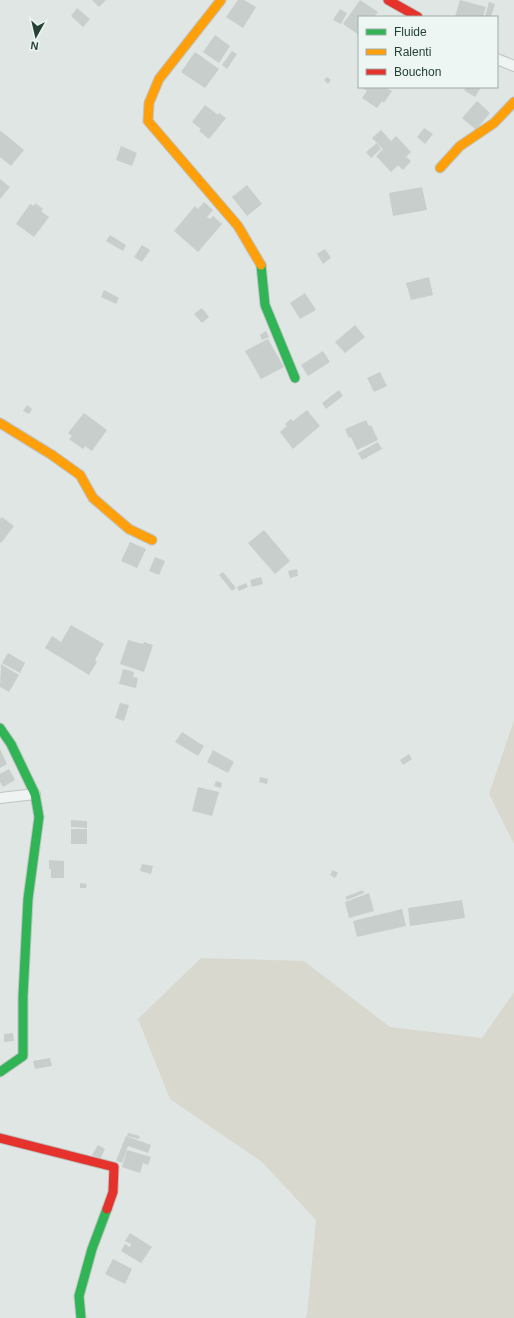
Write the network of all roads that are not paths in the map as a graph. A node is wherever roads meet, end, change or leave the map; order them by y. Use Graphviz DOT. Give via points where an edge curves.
graph roads {
  1 [pos="221,0"];
  2 [pos="388,0"];
  3 [pos="416,16"];
  4 [pos="498,59"];
  5 [pos="514,66"];
  6 [pos="514,102"];
  7 [pos="440,168"];
  8 [pos="295,378"];
  9 [pos="0,423"];
  10 [pos="152,540"];
  11 [pos="0,728"];
  12 [pos="35,794"];
  13 [pos="0,798"];
  14 [pos="0,1072"];
  15 [pos="0,1138"];
  16 [pos="81,1318"];
  1 -- 8 [label="street" via="159,79 149,103 148,121 238,226 261,266 264,305"];
  2 -- 3 [label="street"];
  4 -- 5 [label="street"];
  6 -- 7 [label="street" via="494,123 460,146"];
  9 -- 10 [label="street" via="80,474 93,498 129,529"];
  11 -- 12 [label="street" via="11,744"];
  12 -- 13 [label="street"];
  12 -- 14 [label="street" via="39,817 28,898 23,996 24,1056"];
  15 -- 16 [label="street" via="114,1167 113,1192 92,1248 79,1296"];
}
